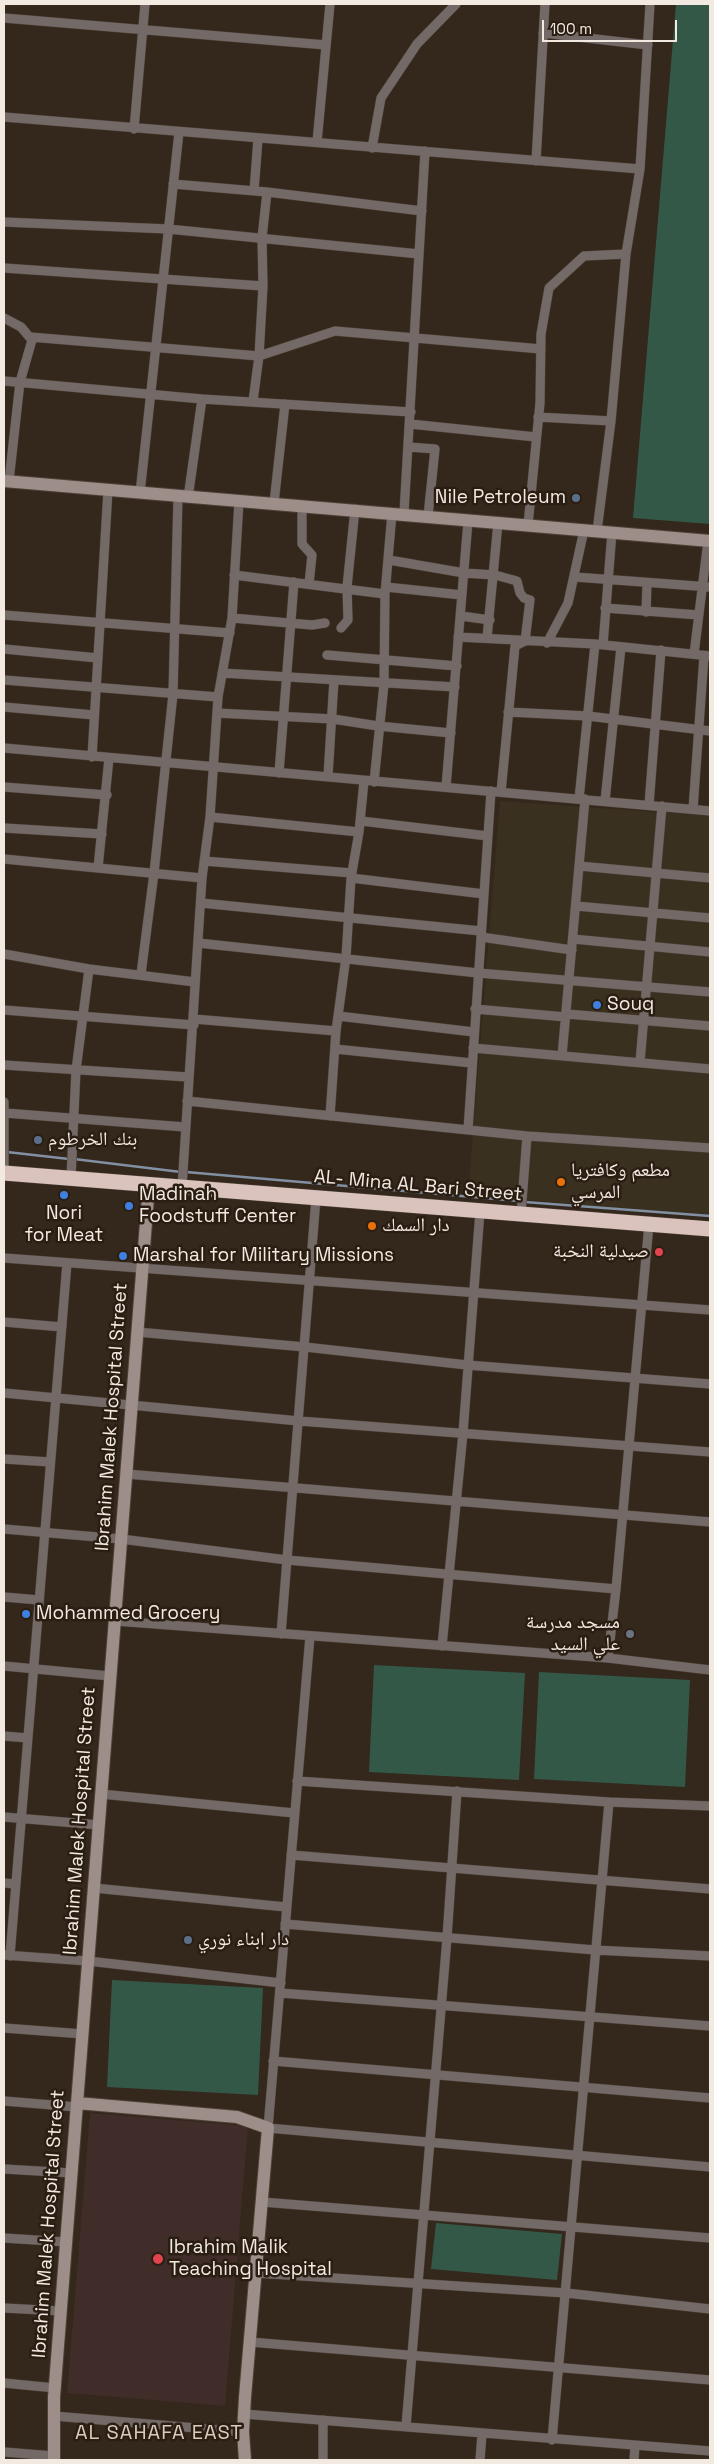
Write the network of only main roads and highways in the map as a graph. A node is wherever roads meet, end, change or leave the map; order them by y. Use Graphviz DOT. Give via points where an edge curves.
graph roads {
  1 [pos="4,1173"];
  2 [pos="710,1229"];
  1 -- 2 [label="highway, AL- Mina AL Bari Street"];
}
